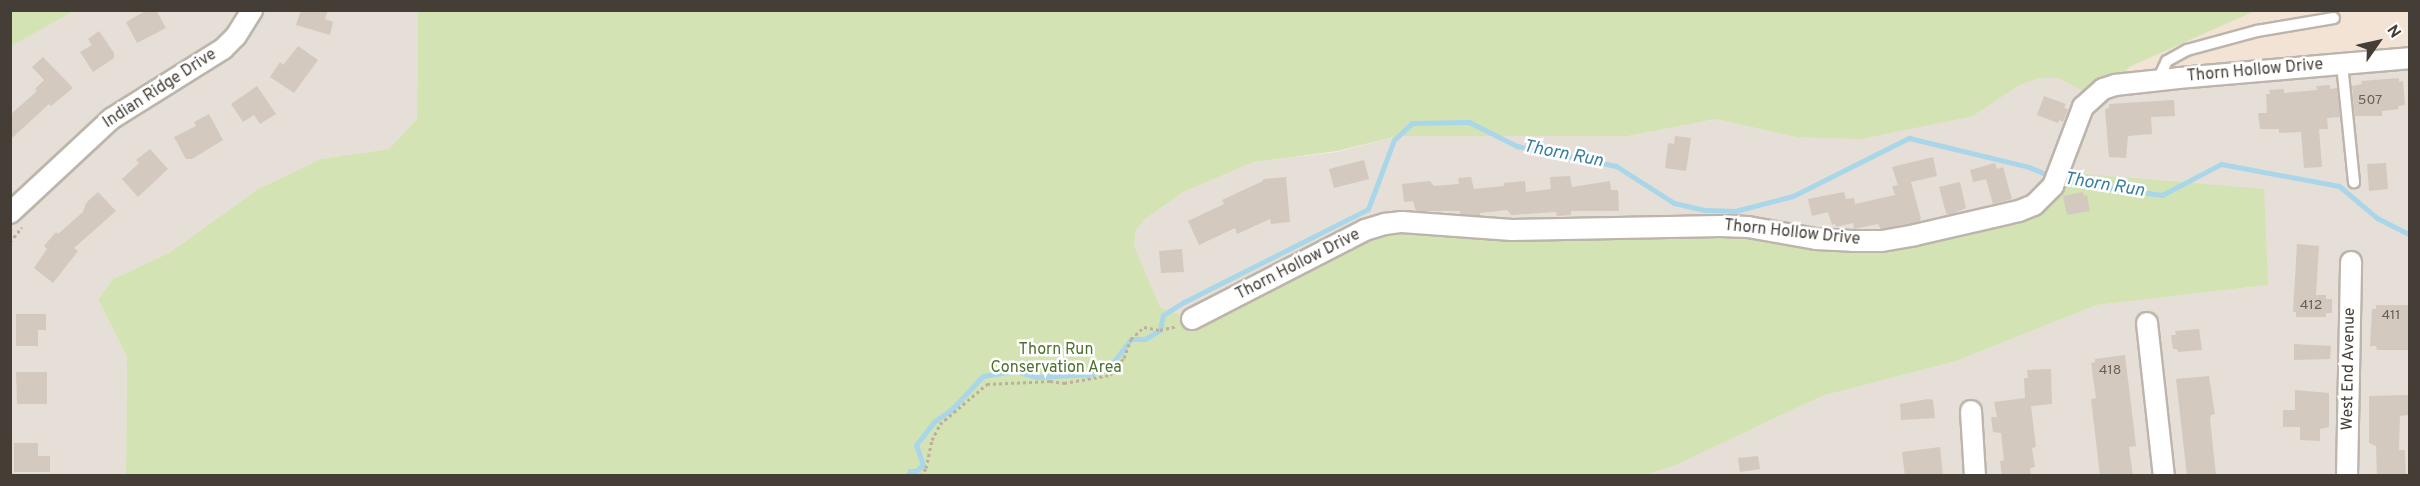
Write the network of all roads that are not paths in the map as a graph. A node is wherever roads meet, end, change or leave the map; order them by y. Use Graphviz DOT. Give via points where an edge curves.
graph roads {
  1 [pos="252,10"];
  2 [pos="2334,18"];
  3 [pos="2409,58"];
  4 [pos="2342,64"];
  5 [pos="2158,80"];
  6 [pos="2355,183"];
  7 [pos="19,217"];
  8 [pos="2351,262"];
  9 [pos="1192,319"];
  10 [pos="2147,323"];
  11 [pos="1971,411"];
  12 [pos="1975,476"];
  13 [pos="2164,476"];
  14 [pos="2348,476"];
  1 -- 7 [label="street, Indian Ridge Drive" via="223,49 111,119"];
  2 -- 5 [label="lane" via="2257,31 2187,50 2167,61"];
  3 -- 4 [label="street, Thorn Hollow Drive"];
  4 -- 5 [label="street, Thorn Hollow Drive"];
  4 -- 6 [label="lane"];
  5 -- 9 [label="street, Thorn Hollow Drive" via="2115,85 2092,96 2073,127 2056,179 2034,205 2019,211 1882,241 1816,239 1767,229 1721,226 1512,230 1386,224 1365,230"];
  8 -- 14 [label="street, West End Avenue"];
  10 -- 13 [label="street"];
  11 -- 12 [label="street"];
}
